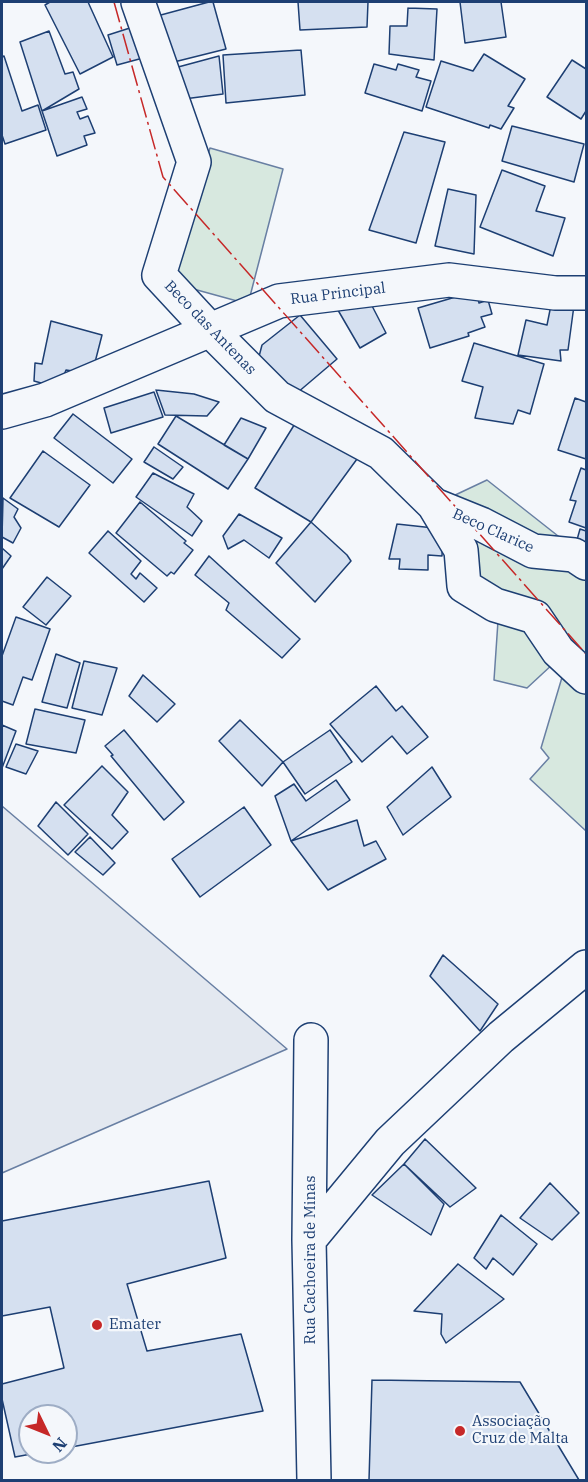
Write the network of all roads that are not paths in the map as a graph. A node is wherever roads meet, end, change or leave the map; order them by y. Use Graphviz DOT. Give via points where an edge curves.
graph roads {
  1 [pos="138,2"];
  2 [pos="586,292"];
  3 [pos="210,330"];
  4 [pos="2,412"];
  5 [pos="435,505"];
  6 [pos="586,563"];
  7 [pos="586,677"];
  8 [pos="586,967"];
  9 [pos="311,1040"];
  10 [pos="309,1240"];
  11 [pos="314,1480"];
  1 -- 3 [label="street, Beco das Antenas" via="194,162 159,274"];
  2 -- 3 [label="street, Rua Principal" via="555,293 449,280 279,301"];
  3 -- 4 [label="street, Rua Principal" via="45,400"];
  3 -- 5 [label="street, Beco das Antenas" via="277,397 381,453"];
  5 -- 6 [label="street, Beco Clarice" via="533,551 574,555"];
  5 -- 7 [label="street" via="461,550 464,586 495,605 535,617 558,651"];
  8 -- 10 [label="street" via="501,1037 390,1142"];
  9 -- 10 [label="street, Rua Cachoeira de Minas"];
  10 -- 11 [label="street, Rua Cachoeira de Minas"];
}
